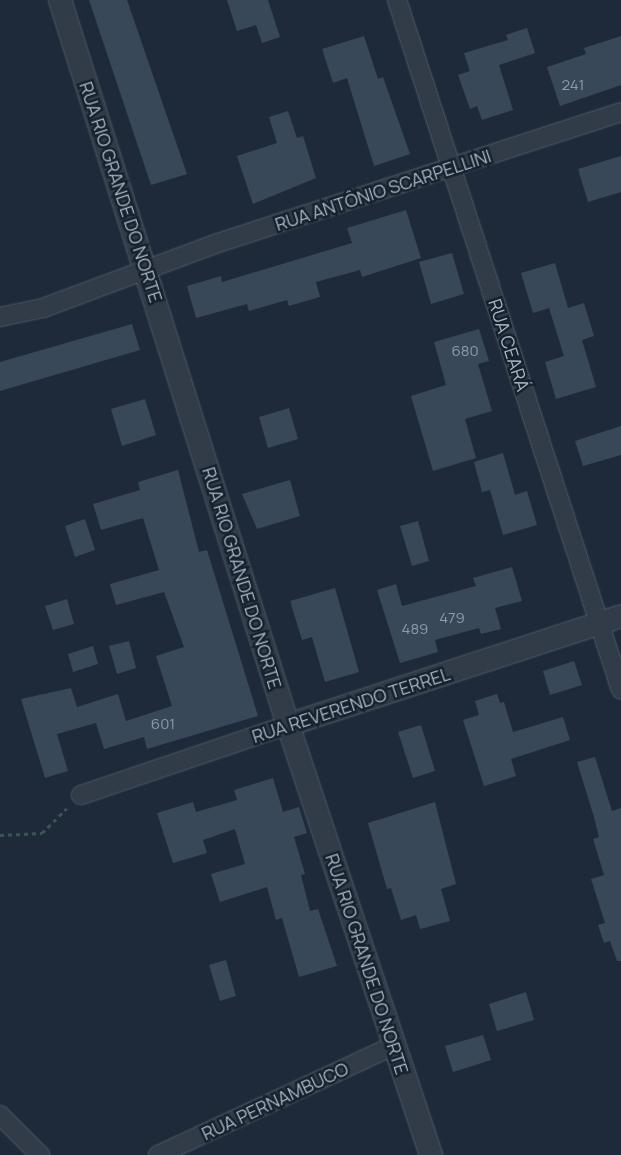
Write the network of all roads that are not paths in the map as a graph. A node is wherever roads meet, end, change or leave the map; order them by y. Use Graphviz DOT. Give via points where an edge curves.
graph roads {
  1 [pos="60,0"];
  2 [pos="397,0"];
  3 [pos="621,112"];
  4 [pos="452,168"];
  5 [pos="146,271"];
  6 [pos="0,317"];
  7 [pos="621,616"];
  8 [pos="599,623"];
  9 [pos="621,690"];
  10 [pos="288,725"];
  11 [pos="81,795"];
  12 [pos="393,1046"];
  13 [pos="0,1115"];
  14 [pos="40,1155"];
  15 [pos="158,1155"];
  16 [pos="431,1155"];
  1 -- 5 [label="street, RUA RIO GRANDE DO NORTE"];
  2 -- 4 [label="street, RUA CEARÁ"];
  3 -- 4 [label="street, RUA ANTÔNIO SCARPELLINI"];
  4 -- 5 [label="street, RUA ANTÔNIO SCARPELLINI" via="215,244"];
  4 -- 8 [label="street, RUA CEARÁ"];
  5 -- 6 [label="street, RUA ANTÔNIO SCARPELLINI" via="43,308"];
  5 -- 10 [label="street, RUA RIO GRANDE DO NORTE"];
  7 -- 8 [label="street, RUA REVERENDO TERREL"];
  8 -- 9 [label="street, RUA CEARÁ"];
  8 -- 10 [label="street, RUA REVERENDO TERREL"];
  10 -- 11 [label="street, RUA REVERENDO TERREL"];
  10 -- 12 [label="street, RUA RIO GRANDE DO NORTE"];
  12 -- 15 [label="street, RUA PERNAMBUCO"];
  12 -- 16 [label="street, RUA RIO GRANDE DO NORTE"];
  13 -- 14 [label="street"];
}
